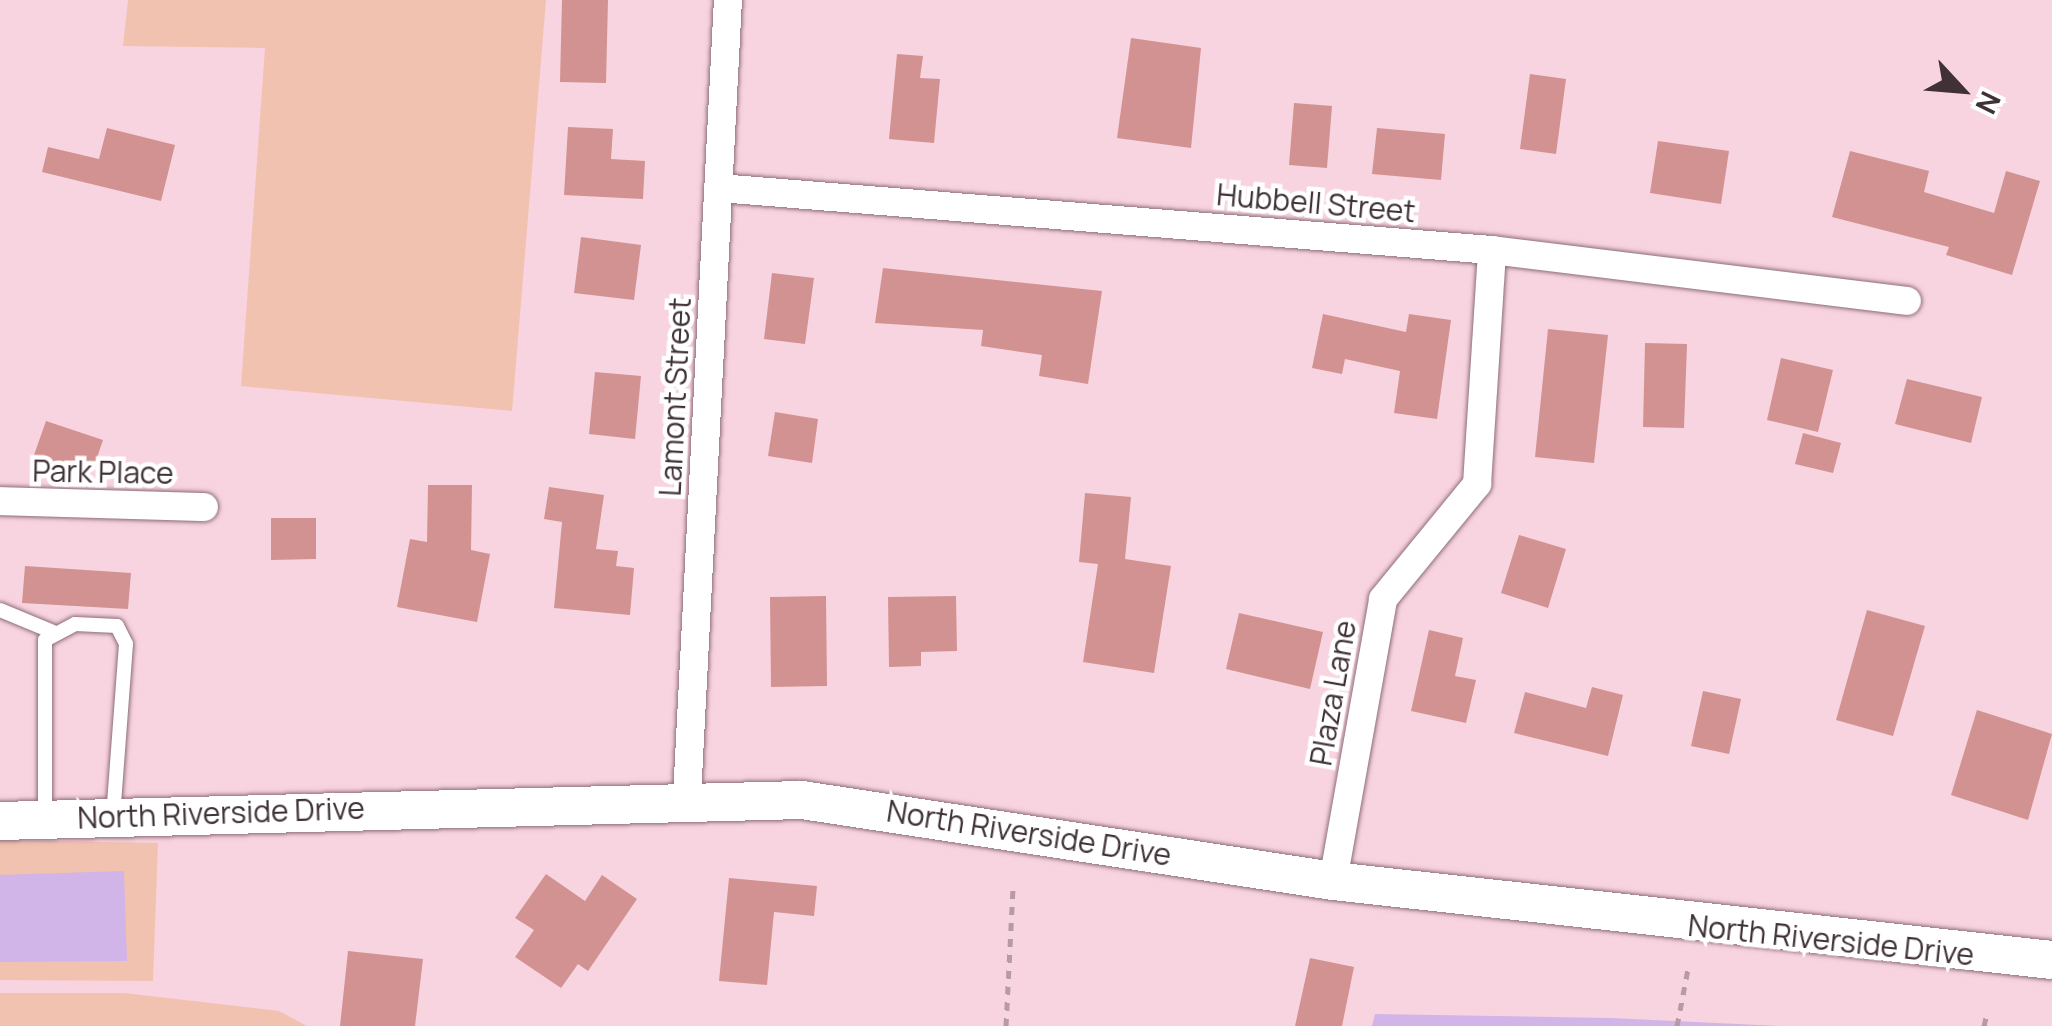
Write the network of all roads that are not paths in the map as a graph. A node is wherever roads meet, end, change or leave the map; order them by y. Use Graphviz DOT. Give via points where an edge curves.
graph roads {
  1 [pos="728,0"];
  2 [pos="719,188"];
  3 [pos="1492,250"];
  4 [pos="1907,301"];
  5 [pos="0,502"];
  6 [pos="204,507"];
  7 [pos="0,610"];
  8 [pos="53,632"];
  9 [pos="687,796"];
  10 [pos="113,816"];
  11 [pos="45,820"];
  12 [pos="0,821"];
  13 [pos="1332,881"];
  14 [pos="2052,960"];
  1 -- 2 [label="street, Lamont Street"];
  2 -- 3 [label="street, Hubbell Street"];
  2 -- 9 [label="street, Lamont Street"];
  3 -- 4 [label="street, Hubbell Street"];
  3 -- 13 [label="street, Plaza Lane" via="1477,484 1383,599"];
  5 -- 6 [label="street, Park Place"];
  7 -- 8 [label="lane"];
  8 -- 10 [label="lane" via="117,626 126,644"];
  8 -- 11 [label="lane" via="45,640"];
  9 -- 10 [label="street, North Riverside Drive"];
  9 -- 13 [label="street, North Riverside Drive" via="916,814"];
  10 -- 11 [label="street, North Riverside Drive"];
  11 -- 12 [label="street, North Riverside Drive"];
  13 -- 14 [label="street, North Riverside Drive"];
}
